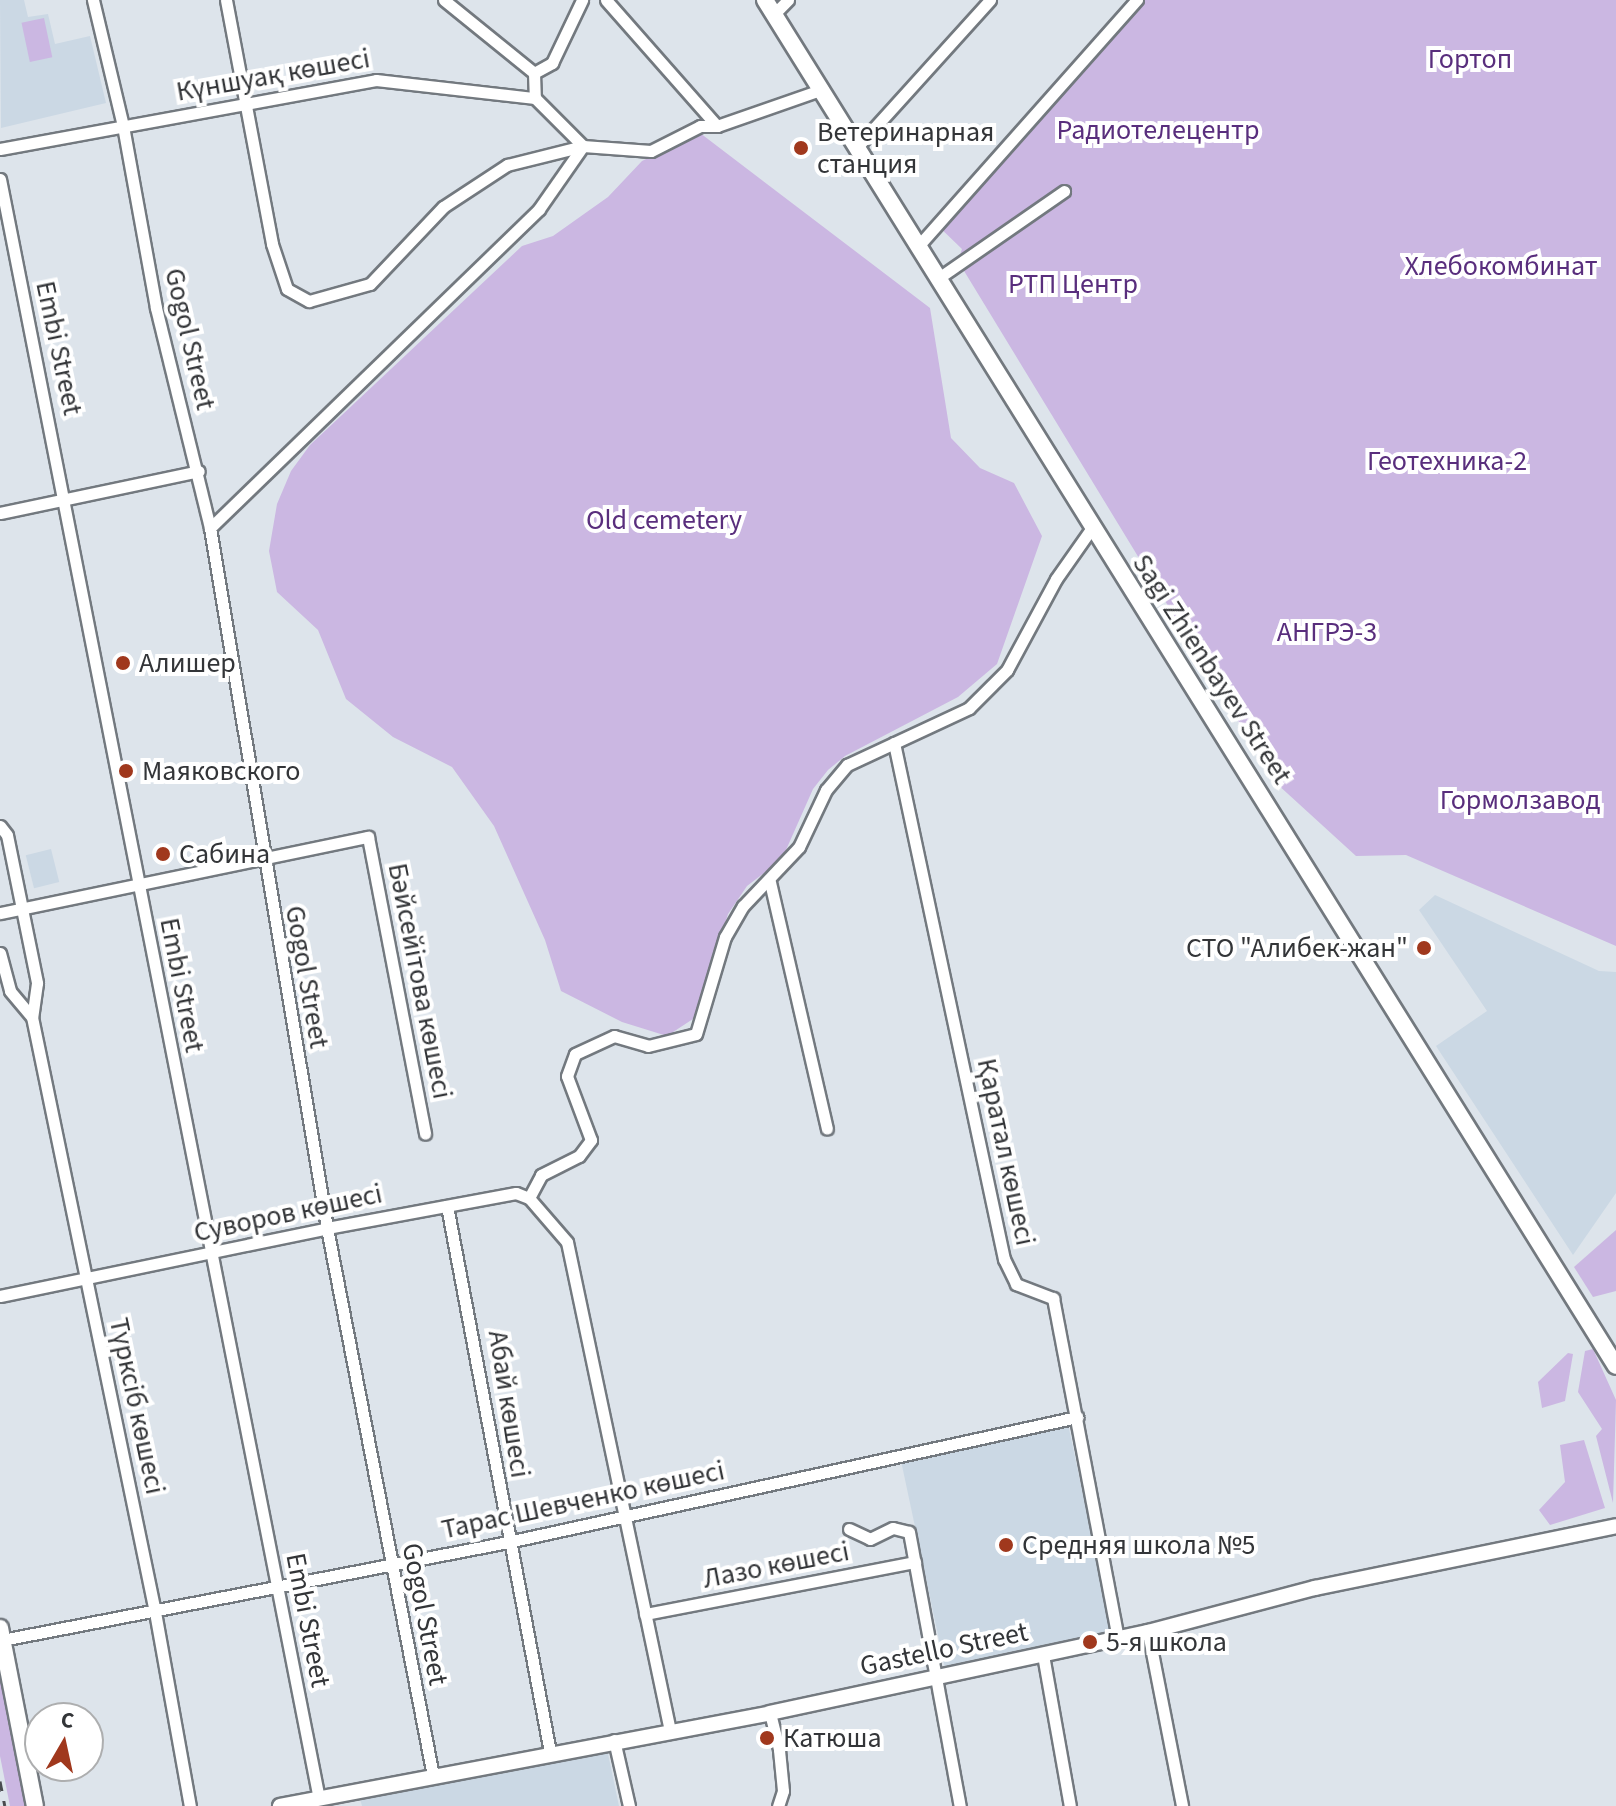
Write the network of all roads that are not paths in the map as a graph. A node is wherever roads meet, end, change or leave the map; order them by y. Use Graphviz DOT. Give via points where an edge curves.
graph roads {
  1 [pos="93,0"];
  2 [pos="226,0"];
  3 [pos="444,0"];
  4 [pos="582,0"];
  5 [pos="606,0"];
  6 [pos="990,0"];
  7 [pos="1137,0"];
  8 [pos="776,4"];
  9 [pos="534,73"];
  10 [pos="823,89"];
  11 [pos="535,98"];
  12 [pos="247,102"];
  13 [pos="123,126"];
  14 [pos="717,126"];
  15 [pos="583,146"];
  16 [pos="858,146"];
  17 [pos="0,149"];
  18 [pos="0,179"];
  19 [pos="1064,191"];
  20 [pos="920,244"];
  21 [pos="940,277"];
  22 [pos="199,471"];
  23 [pos="66,498"];
  24 [pos="0,513"];
  25 [pos="210,528"];
  26 [pos="1091,529"];
  27 [pos="894,743"];
  28 [pos="0,826"];
  29 [pos="261,858"];
  30 [pos="770,882"];
  31 [pos="139,884"];
  32 [pos="22,908"];
  33 [pos="0,913"];
  34 [pos="0,953"];
  35 [pos="32,1017"];
  36 [pos="827,1128"];
  37 [pos="425,1134"];
  38 [pos="529,1198"];
  39 [pos="447,1206"];
  40 [pos="327,1228"];
  41 [pos="209,1254"];
  42 [pos="86,1278"];
  43 [pos="0,1296"];
  44 [pos="1616,1366"];
  45 [pos="1077,1417"];
  46 [pos="625,1516"];
  47 [pos="1616,1526"];
  48 [pos="849,1529"];
  49 [pos="508,1542"];
  50 [pos="389,1562"];
  51 [pos="915,1562"];
  52 [pos="277,1586"];
  53 [pos="155,1612"];
  54 [pos="645,1614"];
  55 [pos="1148,1632"];
  56 [pos="1,1634"];
  57 [pos="1118,1639"];
  58 [pos="1043,1655"];
  59 [pos="937,1676"];
  60 [pos="770,1713"];
  61 [pos="670,1729"];
  62 [pos="614,1740"];
  63 [pos="550,1752"];
  64 [pos="433,1776"];
  65 [pos="319,1799"];
  66 [pos="35,1806"];
  67 [pos="190,1806"];
  68 [pos="280,1806"];
  69 [pos="629,1806"];
  70 [pos="778,1806"];
  71 [pos="960,1806"];
  72 [pos="1070,1806"];
  73 [pos="1182,1806"];
  1 -- 13 [label="street, Gogol Street"];
  2 -- 12 [label="street"];
  3 -- 9 [label="street"];
  4 -- 9 [label="street" via="552,63"];
  5 -- 14 [label="street"];
  6 -- 16 [label="street"];
  7 -- 20 [label="street"];
  8 -- 10 [label="main road, Sagi Zhienbayev Street"];
  9 -- 11 [label="street"];
  10 -- 14 [label="street"];
  10 -- 16 [label="main road, Sagi Zhienbayev Street"];
  11 -- 12 [label="street, Күншуақ көшесі" via="376,80"];
  11 -- 15 [label="street"];
  12 -- 13 [label="street, Күншуақ көшесі"];
  12 -- 15 [label="street" via="272,244 287,289 309,301 370,284 443,207 507,165"];
  13 -- 17 [label="street, Күншуақ көшесі"];
  13 -- 22 [label="street, Gogol Street" via="156,308"];
  14 -- 15 [label="street" via="700,126 651,151"];
  15 -- 25 [label="street" via="533,215"];
  16 -- 20 [label="main road, Sagi Zhienbayev Street"];
  18 -- 23 [label="street, Embi Street"];
  19 -- 21 [label="street"];
  20 -- 21 [label="main road, Sagi Zhienbayev Street"];
  21 -- 26 [label="main road, Sagi Zhienbayev Street"];
  22 -- 23 [label="street"];
  22 -- 25 [label="street, Gogol Street"];
  23 -- 24 [label="street"];
  23 -- 31 [label="street, Embi Street"];
  25 -- 29 [label="street, Gogol Street"];
  26 -- 27 [label="street" via="1056,579 1007,670 969,708"];
  26 -- 44 [label="main road, Sagi Zhienbayev Street" via="1249,772 1333,917"];
  27 -- 30 [label="street" via="847,765 826,790 799,847"];
  27 -- 45 [label="street, Қаратал көшесі" via="1004,1259 1016,1284 1053,1298"];
  28 -- 32 [label="street, Түрксіб көшесі"];
  29 -- 31 [label="street"];
  29 -- 37 [label="street, Бәйсейітова көшесі" via="368,837"];
  29 -- 40 [label="street, Gogol Street"];
  30 -- 36 [label="street"];
  30 -- 38 [label="street" via="743,906 725,937 696,1034 648,1046 614,1036 575,1054 567,1076 591,1140 579,1156 541,1175"];
  31 -- 32 [label="street"];
  31 -- 41 [label="street, Embi Street"];
  32 -- 33 [label="street"];
  32 -- 35 [label="street, Түрксіб көшесі" via="37,983"];
  34 -- 35 [label="street, Түрксіб көшесі" via="10,991"];
  35 -- 42 [label="street, Түрксіб көшесі"];
  38 -- 39 [label="street, Суворов көшесі" via="516,1193"];
  38 -- 46 [label="street" via="567,1242"];
  39 -- 40 [label="street, Суворов көшесі"];
  39 -- 49 [label="street, Абай көшесі"];
  40 -- 41 [label="street, Суворов көшесі"];
  40 -- 50 [label="street, Gogol Street"];
  41 -- 42 [label="street, Суворов көшесі"];
  41 -- 52 [label="street, Embi Street"];
  42 -- 43 [label="street, Суворов көшесі"];
  42 -- 53 [label="street, Түрксіб көшесі"];
  45 -- 46 [label="street, Тарас Шевченко көшесі"];
  45 -- 57 [label="street, Қаратал көшесі"];
  46 -- 49 [label="street, Тарас Шевченко көшесі"];
  46 -- 54 [label="street"];
  47 -- 55 [label="street, Gastello Street" via="1315,1588"];
  48 -- 51 [label="street, Лазо көшесі" via="870,1539 893,1528 909,1532"];
  49 -- 50 [label="street, Тарас Шевченко көшесі"];
  49 -- 63 [label="street, Абай көшесі"];
  50 -- 52 [label="street, Тарас Шевченко көшесі"];
  50 -- 64 [label="street, Gogol Street"];
  51 -- 54 [label="street, Лазо көшесі"];
  51 -- 59 [label="street, Лазо көшесі"];
  52 -- 53 [label="street, Тарас Шевченко көшесі"];
  52 -- 65 [label="street, Embi Street"];
  53 -- 56 [label="street, Тарас Шевченко көшесі"];
  53 -- 67 [label="street, Түрксіб көшесі"];
  54 -- 61 [label="street"];
  55 -- 57 [label="street, Gastello Street"];
  55 -- 73 [label="street"];
  56 -- 66 [label="main road"];
  57 -- 58 [label="street, Gastello Street"];
  58 -- 59 [label="street, Gastello Street"];
  58 -- 72 [label="street"];
  59 -- 60 [label="street, Gastello Street"];
  59 -- 71 [label="street, Лазо көшесі"];
  60 -- 61 [label="street, Gastello Street"];
  60 -- 70 [label="street" via="782,1778"];
  61 -- 62 [label="street, Gastello Street"];
  62 -- 63 [label="street, Gastello Street"];
  62 -- 69 [label="street"];
  63 -- 64 [label="street, Gastello Street"];
  64 -- 65 [label="street, Gastello Street"];
  65 -- 68 [label="street, Gastello Street"];
}
